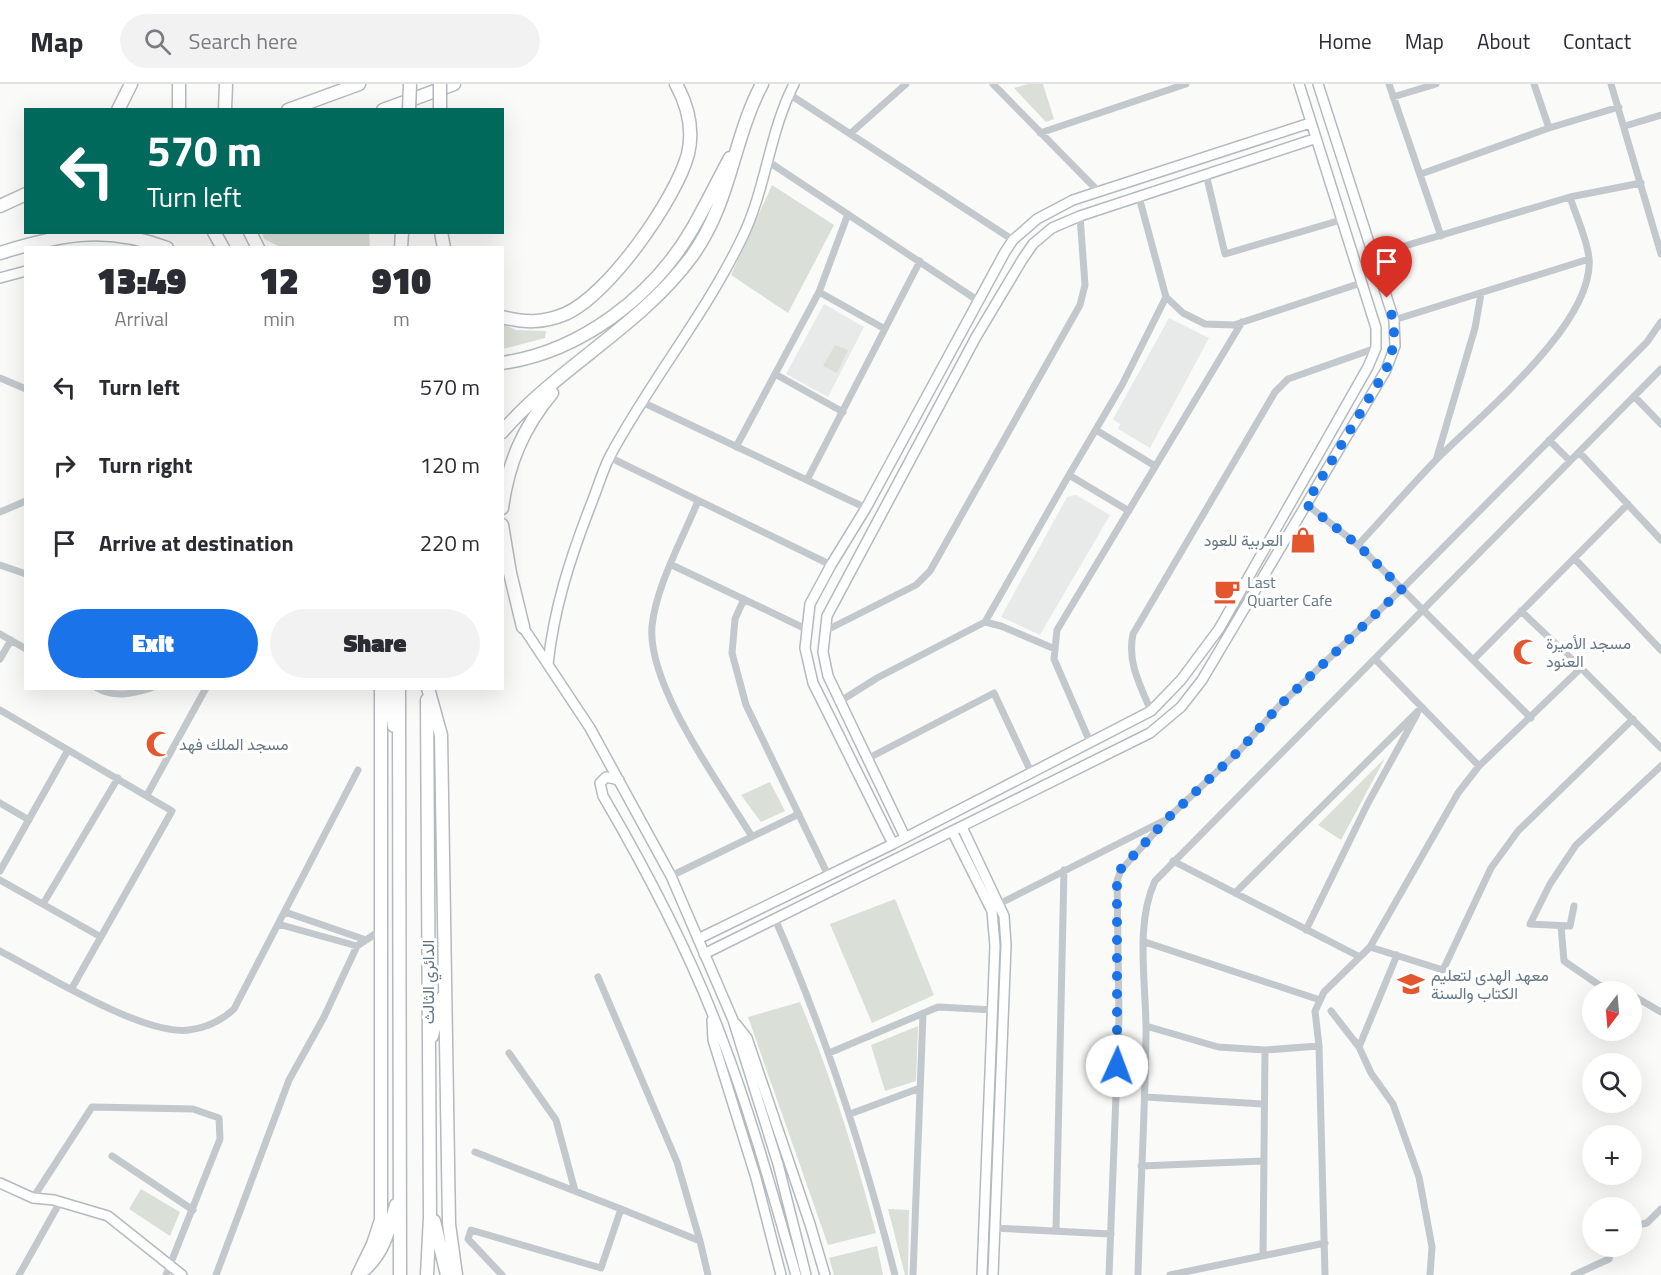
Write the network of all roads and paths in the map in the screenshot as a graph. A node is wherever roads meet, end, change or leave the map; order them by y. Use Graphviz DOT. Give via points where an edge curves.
graph roads {
  1 [pos="131,84"];
  2 [pos="179,84"];
  3 [pos="226,84"];
  4 [pos="359,84"];
  5 [pos="410,84"];
  6 [pos="440,84"];
  7 [pos="454,84"];
  8 [pos="676,84"];
  9 [pos="762,84"];
  10 [pos="794,84"];
  11 [pos="906,84"];
  12 [pos="1186,84"];
  13 [pos="1299,84"];
  14 [pos="1318,84"];
  15 [pos="1389,84"];
  16 [pos="1436,84"];
  17 [pos="1534,84"];
  18 [pos="1611,84"];
  19 [pos="996,85"];
  20 [pos="789,94"];
  21 [pos="1393,98"];
  22 [pos="1619,107"];
  23 [pos="119,108"];
  24 [pos="179,108"];
  25 [pos="225,108"];
  26 [pos="293,108"];
  27 [pos="388,108"];
  28 [pos="409,108"];
  29 [pos="440,108"];
  30 [pos="1661,115"];
  31 [pos="1310,123"];
  32 [pos="1625,126"];
  33 [pos="1549,128"];
  34 [pos="851,133"];
  35 [pos="1040,133"];
  36 [pos="1314,138"];
  37 [pos="736,148"];
  38 [pos="769,162"];
  39 [pos="1206,174"];
  40 [pos="1421,174"];
  41 [pos="1641,183"];
  42 [pos="1099,192"];
  43 [pos="24,195"];
  44 [pos="1139,197"];
  45 [pos="1570,197"];
  46 [pos="24,205"];
  47 [pos="0,206"];
  48 [pos="0,213"];
  49 [pos="848,214"];
  50 [pos="1080,216"];
  51 [pos="1341,220"];
  52 [pos="1661,226"];
  53 [pos="1653,229"];
  54 [pos="37,234"];
  55 [pos="78,234"];
  56 [pos="78,234"];
  57 [pos="1441,236"];
  58 [pos="1013,240"];
  59 [pos="159,246"];
  60 [pos="0,251"];
  61 [pos="1661,254"];
  62 [pos="1374,255"];
  63 [pos="1589,259"];
  64 [pos="920,261"];
  65 [pos="24,272"];
  66 [pos="0,278"];
  67 [pos="1361,284"];
  68 [pos="819,292"];
  69 [pos="1481,294"];
  70 [pos="1166,297"];
  71 [pos="977,300"];
  72 [pos="504,318"];
  73 [pos="1394,320"];
  74 [pos="1242,322"];
  75 [pos="1661,322"];
  76 [pos="885,329"];
  77 [pos="1376,348"];
  78 [pos="504,362"];
  79 [pos="574,366"];
  80 [pos="1661,369"];
  81 [pos="775,374"];
  82 [pos="0,378"];
  83 [pos="24,389"];
  84 [pos="1634,396"];
  85 [pos="642,402"];
  86 [pos="843,412"];
  87 [pos="1661,424"];
  88 [pos="504,430"];
  89 [pos="1096,430"];
  90 [pos="1549,440"];
  91 [pos="736,447"];
  92 [pos="1579,452"];
  93 [pos="609,458"];
  94 [pos="1436,460"];
  95 [pos="1570,461"];
  96 [pos="1155,466"];
  97 [pos="1069,475"];
  98 [pos="807,480"];
  99 [pos="504,499"];
  100 [pos="698,501"];
  101 [pos="24,502"];
  102 [pos="1306,504"];
  103 [pos="1628,504"];
  104 [pos="866,508"];
  105 [pos="1129,511"];
  106 [pos="0,512"];
  107 [pos="504,537"];
  108 [pos="1661,540"];
  109 [pos="1358,545"];
  110 [pos="1574,558"];
  111 [pos="831,565"];
  112 [pos="0,566"];
  113 [pos="672,566"];
  114 [pos="24,573"];
  115 [pos="1402,589"];
  116 [pos="744,599"];
  117 [pos="1423,610"];
  118 [pos="1521,611"];
  119 [pos="985,622"];
  120 [pos="523,627"];
  121 [pos="806,629"];
  122 [pos="825,631"];
  123 [pos="0,634"];
  124 [pos="11,640"];
  125 [pos="24,648"];
  126 [pos="1055,649"];
  127 [pos="1661,650"];
  128 [pos="0,659"];
  129 [pos="1375,659"];
  130 [pos="1473,660"];
  131 [pos="548,664"];
  132 [pos="1581,668"];
  133 [pos="100,690"];
  134 [pos="145,690"];
  135 [pos="205,690"];
  136 [pos="381,690"];
  137 [pos="388,690"];
  138 [pos="399,690"];
  139 [pos="427,690"];
  140 [pos="428,690"];
  141 [pos="839,702"];
  142 [pos="1422,707"];
  143 [pos="0,710"];
  144 [pos="1151,711"];
  145 [pos="1531,718"];
  146 [pos="1633,718"];
  147 [pos="1090,742"];
  148 [pos="399,747"];
  149 [pos="1661,748"];
  150 [pos="68,750"];
  151 [pos="867,759"];
  152 [pos="1479,766"];
  153 [pos="1661,766"];
  154 [pos="358,770"];
  155 [pos="1031,772"];
  156 [pos="118,778"];
  157 [pos="619,780"];
  158 [pos="147,795"];
  159 [pos="0,803"];
  160 [pos="799,814"];
  161 [pos="1168,818"];
  162 [pos="29,820"];
  163 [pos="962,827"];
  164 [pos="952,831"];
  165 [pos="751,835"];
  166 [pos="905,837"];
  167 [pos="893,844"];
  168 [pos="1173,861"];
  169 [pos="1064,870"];
  170 [pos="0,871"];
  171 [pos="828,875"];
  172 [pos="670,876"];
  173 [pos="0,880"];
  174 [pos="1235,893"];
  175 [pos="43,904"];
  176 [pos="999,904"];
  177 [pos="1574,906"];
  178 [pos="285,912"];
  179 [pos="775,919"];
  180 [pos="278,924"];
  181 [pos="1561,926"];
  182 [pos="381,930"];
  183 [pos="1306,930"];
  184 [pos="101,937"];
  185 [pos="698,939"];
  186 [pos="366,940"];
  187 [pos="1144,942"];
  188 [pos="357,945"];
  189 [pos="1370,947"];
  190 [pos="0,951"];
  191 [pos="704,954"];
  192 [pos="1397,955"];
  193 [pos="1360,957"];
  194 [pos="598,977"];
  195 [pos="1593,981"];
  196 [pos="446,982"];
  197 [pos="72,988"];
  198 [pos="1320,1000"];
  199 [pos="1642,1001"];
  200 [pos="994,1010"];
  201 [pos="1331,1011"];
  202 [pos="1661,1012"];
  203 [pos="923,1014"];
  204 [pos="712,1015"];
  205 [pos="733,1020"];
  206 [pos="1146,1026"];
  207 [pos="1319,1046"];
  208 [pos="1359,1047"];
  209 [pos="1265,1050"];
  210 [pos="428,1052"];
  211 [pos="509,1053"];
  212 [pos="829,1053"];
  213 [pos="920,1088"];
  214 [pos="1145,1096"];
  215 [pos="1263,1104"];
  216 [pos="850,1114"];
  217 [pos="475,1152"];
  218 [pos="112,1156"];
  219 [pos="1263,1161"];
  220 [pos="1141,1166"];
  221 [pos="0,1183"];
  222 [pos="401,1184"];
  223 [pos="575,1191"];
  224 [pos="429,1194"];
  225 [pos="33,1197"];
  226 [pos="60,1202"];
  227 [pos="621,1209"];
  228 [pos="1661,1209"];
  229 [pos="193,1210"];
  230 [pos="1642,1224"];
  231 [pos="994,1228"];
  232 [pos="1056,1230"];
  233 [pos="1111,1233"];
  234 [pos="700,1241"];
  235 [pos="1325,1243"];
  236 [pos="1263,1256"];
  237 [pos="1609,1257"];
  238 [pos="168,1271"];
  239 [pos="19,1275"];
  240 [pos="182,1275"];
  241 [pos="216,1275"];
  242 [pos="359,1275"];
  243 [pos="400,1275"];
  244 [pos="427,1275"];
  245 [pos="447,1275"];
  246 [pos="456,1275"];
  247 [pos="502,1275"];
  248 [pos="708,1275"];
  249 [pos="781,1275"];
  250 [pos="796,1275"];
  251 [pos="806,1275"];
  252 [pos="825,1275"];
  253 [pos="895,1275"];
  254 [pos="913,1275"];
  255 [pos="982,1275"];
  256 [pos="993,1275"];
  257 [pos="1109,1275"];
  258 [pos="1138,1275"];
  259 [pos="1170,1275"];
  260 [pos="1325,1275"];
  261 [pos="1430,1275"];
  262 [pos="1574,1275"];
  1 -- 23 [label="highway"];
  2 -- 24 [label="highway"];
  3 -- 25 [label="highway"];
  4 -- 26 [label="highway"];
  5 -- 28 [label="highway, bridge"];
  6 -- 29 [label="highway, bridge"];
  7 -- 27 [label="highway"];
  8 -- 72 [label="highway" via="687,103 690,126 680,179 619,269 567,314 543,322"];
  9 -- 37 [label="highway"];
  10 -- 20 [label="street"];
  11 -- 34 [label="street"];
  12 -- 35 [label="street"];
  13 -- 31 [label="street"];
  14 -- 62 [label="street"];
  15 -- 21 [label="street"];
  16 -- 21 [label="street"];
  17 -- 33 [label="street"];
  18 -- 22 [label="street"];
  19 -- 35 [label="street"];
  20 -- 34 [label="street"];
  20 -- 38 [label="street" via="776,123"];
  21 -- 40 [label="street"];
  22 -- 32 [label="street"];
  22 -- 33 [label="street"];
  30 -- 32 [label="street"];
  31 -- 36 [label="street"];
  31 -- 42 [label="street"];
  32 -- 41 [label="street"];
  33 -- 40 [label="street"];
  34 -- 58 [label="street"];
  35 -- 42 [label="street"];
  36 -- 39 [label="street"];
  36 -- 51 [label="street"];
  37 -- 78 [label="highway" via="691,231 640,293 600,325 572,340"];
  37 -- 79 [label="highway" via="729,185 694,254 648,306"];
  38 -- 49 [label="street"];
  38 -- 85 [label="street" via="743,236 721,278"];
  39 -- 44 [label="street"];
  39 -- 51 [label="street" via="1225,254"];
  40 -- 57 [label="street"];
  41 -- 45 [label="street"];
  41 -- 53 [label="street"];
  42 -- 58 [label="street" via="1073,200 1037,219"];
  43 -- 47 [label="highway"];
  44 -- 50 [label="street"];
  44 -- 70 [label="street"];
  45 -- 57 [label="street"];
  45 -- 63 [label="street"];
  46 -- 48 [label="highway"];
  49 -- 64 [label="street"];
  49 -- 68 [label="street"];
  50 -- 122 [label="street" via="1052,228 1022,260 976,337 832,606"];
  50 -- 122 [label="street" via="1085,285 1080,305 930,571 916,585"];
  51 -- 67 [label="street"];
  52 -- 53 [label="street"];
  53 -- 61 [label="street"];
  54 -- 60 [label="highway"];
  55 -- 60 [label="highway"];
  56 -- 59 [label="highway" via="130,237"];
  57 -- 62 [label="street"];
  58 -- 71 [label="street"];
  62 -- 73 [label="street"];
  63 -- 69 [label="street"];
  63 -- 94 [label="street" via="1585,285 1574,312 1538,358"];
  64 -- 71 [label="street"];
  64 -- 76 [label="street"];
  65 -- 66 [label="street"];
  67 -- 74 [label="street"];
  67 -- 77 [label="street" via="1376,328"];
  68 -- 76 [label="street"];
  68 -- 81 [label="street"];
  69 -- 73 [label="street"];
  69 -- 94 [label="street" via="1475,328"];
  70 -- 74 [label="street" via="1206,324"];
  70 -- 89 [label="street"];
  71 -- 104 [label="street"];
  73 -- 102 [label="street" via="1395,346 1386,370"];
  74 -- 96 [label="street"];
  75 -- 90 [label="street" via="1647,342"];
  76 -- 86 [label="street"];
  77 -- 144 [label="street" via="1219,629 1181,680"];
  77 -- 144 [label="street" via="1288,379 1275,392 1133,634 1129,651"];
  79 -- 88 [label="highway"];
  79 -- 99 [label="highway" via="526,428 513,457"];
  80 -- 84 [label="street"];
  81 -- 86 [label="street"];
  81 -- 91 [label="street"];
  82 -- 83 [label="street"];
  84 -- 87 [label="street"];
  84 -- 92 [label="street"];
  85 -- 91 [label="street"];
  85 -- 93 [label="street"];
  86 -- 98 [label="street"];
  89 -- 96 [label="street"];
  89 -- 97 [label="street"];
  90 -- 95 [label="street"];
  90 -- 115 [label="street"];
  91 -- 98 [label="street"];
  92 -- 95 [label="street"];
  92 -- 103 [label="street"];
  93 -- 100 [label="street"];
  93 -- 131 [label="street" via="564,576"];
  94 -- 109 [label="street"];
  95 -- 117 [label="street"];
  96 -- 105 [label="street"];
  97 -- 105 [label="street"];
  97 -- 119 [label="street"];
  98 -- 104 [label="street"];
  100 -- 111 [label="street"];
  100 -- 113 [label="street"];
  101 -- 106 [label="street"];
  102 -- 109 [label="street"];
  102 -- 163 [label="street" via="1202,680 1181,707 1150,733"];
  103 -- 108 [label="street"];
  103 -- 110 [label="street"];
  104 -- 111 [label="street"];
  105 -- 126 [label="street" via="1057,630"];
  107 -- 120 [label="highway"];
  109 -- 115 [label="street"];
  110 -- 118 [label="street"];
  110 -- 127 [label="street"];
  111 -- 121 [label="street" via="810,604"];
  112 -- 114 [label="street"];
  113 -- 116 [label="street"];
  113 -- 165 [label="street" via="656,604 652,628 662,677 674,706"];
  115 -- 117 [label="street"];
  115 -- 161 [label="street"];
  116 -- 121 [label="street"];
  116 -- 160 [label="street" via="735,620 732,653 746,705"];
  117 -- 129 [label="street"];
  117 -- 130 [label="street"];
  118 -- 130 [label="street"];
  118 -- 132 [label="street"];
  119 -- 126 [label="street"];
  119 -- 141 [label="street"];
  120 -- 131 [label="street"];
  121 -- 167 [label="street" via="805,648 813,683"];
  122 -- 141 [label="street" via="823,652"];
  123 -- 124 [label="street"];
  124 -- 125 [label="street"];
  124 -- 128 [label="street"];
  126 -- 147 [label="street" via="1054,659"];
  129 -- 142 [label="street"];
  129 -- 168 [label="street"];
  130 -- 145 [label="street"];
  131 -- 157 [label="street"];
  132 -- 145 [label="street"];
  132 -- 146 [label="street"];
  133 -- 134 [label="street" via="130,695"];
  135 -- 158 [label="street"];
  136 -- 182 [label="highway"];
  137 -- 148 [label="highway"];
  138 -- 148 [label="highway, الدائري الثالث"];
  139 -- 210 [label="highway, الدائري الثالث"];
  140 -- 196 [label="highway" via="441,735"];
  141 -- 151 [label="street"];
  142 -- 152 [label="street"];
  142 -- 174 [label="street"];
  142 -- 183 [label="street" via="1368,803"];
  143 -- 150 [label="street"];
  144 -- 147 [label="street"];
  145 -- 152 [label="street"];
  146 -- 149 [label="street"];
  146 -- 192 [label="street" via="1518,831 1491,868 1443,970"];
  147 -- 155 [label="street"];
  148 -- 222 [label="highway, الدائري الثالث"];
  150 -- 156 [label="street"];
  150 -- 162 [label="street"];
  151 -- 155 [label="street" via="994,693"];
  151 -- 166 [label="street"];
  152 -- 189 [label="street" via="1458,793"];
  153 -- 181 [label="street" via="1576,845 1550,884 1530,924"];
  154 -- 178 [label="street"];
  155 -- 166 [label="street"];
  156 -- 158 [label="street"];
  156 -- 175 [label="street"];
  157 -- 172 [label="street"];
  157 -- 204 [label="street" via="606,777 600,783 603,796 651,879"];
  158 -- 184 [label="street" via="172,811"];
  159 -- 162 [label="street"];
  160 -- 165 [label="street"];
  160 -- 171 [label="street"];
  161 -- 169 [label="street"];
  161 -- 233 [label="street" via="1120,870 1117,881 1119,1018"];
  162 -- 170 [label="street"];
  163 -- 164 [label="street"];
  163 -- 176 [label="street"];
  164 -- 179 [label="street"];
  164 -- 200 [label="street" via="992,911"];
  165 -- 172 [label="street"];
  166 -- 167 [label="street"];
  167 -- 171 [label="street"];
  168 -- 174 [label="street"];
  168 -- 187 [label="street" via="1155,881 1147,898"];
  169 -- 176 [label="street"];
  169 -- 232 [label="street"];
  171 -- 185 [label="street"];
  172 -- 185 [label="street"];
  173 -- 175 [label="street"];
  174 -- 183 [label="street"];
  175 -- 184 [label="street"];
  176 -- 231 [label="street" via="1006,945"];
  177 -- 181 [label="street" via="1570,926"];
  178 -- 180 [label="street"];
  178 -- 186 [label="street"];
  179 -- 191 [label="street"];
  179 -- 212 [label="street" via="809,995"];
  180 -- 188 [label="street"];
  180 -- 197 [label="street" via="234,1010 221,1021 188,1031 160,1027 119,1013"];
  181 -- 195 [label="street" via="1564,961"];
  182 -- 186 [label="street"];
  182 -- 242 [label="highway" via="381,1220"];
  183 -- 193 [label="street"];
  184 -- 197 [label="street"];
  185 -- 191 [label="street"];
  186 -- 188 [label="street"];
  187 -- 198 [label="street"];
  187 -- 206 [label="street"];
  188 -- 241 [label="street" via="289,1080"];
  189 -- 192 [label="street"];
  189 -- 193 [label="street"];
  190 -- 197 [label="street"];
  191 -- 205 [label="street"];
  192 -- 208 [label="street"];
  193 -- 198 [label="street"];
  194 -- 234 [label="street" via="677,1162"];
  196 -- 210 [label="highway"];
  196 -- 246 [label="highway" via="449,1224"];
  198 -- 207 [label="street" via="1315,1011"];
  199 -- 202 [label="street"];
  200 -- 203 [label="street" via="938,1007"];
  200 -- 255 [label="street"];
  201 -- 208 [label="street"];
  203 -- 212 [label="street"];
  203 -- 213 [label="street"];
  204 -- 249 [label="street" via="713,1040"];
  204 -- 250 [label="street" via="765,1168"];
  205 -- 251 [label="street" via="778,1164"];
  205 -- 252 [label="street" via="747,1038"];
  206 -- 209 [label="street" via="1218,1047"];
  206 -- 214 [label="street"];
  207 -- 209 [label="street"];
  207 -- 235 [label="street"];
  208 -- 261 [label="street" via="1371,1073 1393,1104 1419,1177 1432,1247"];
  209 -- 215 [label="street"];
  210 -- 224 [label="highway, الدائري الثالث"];
  211 -- 223 [label="street" via="556,1120"];
  212 -- 216 [label="street"];
  213 -- 216 [label="street"];
  213 -- 254 [label="street"];
  214 -- 215 [label="street"];
  214 -- 220 [label="street"];
  215 -- 219 [label="street"];
  216 -- 253 [label="street"];
  217 -- 223 [label="street"];
  218 -- 229 [label="street"];
  219 -- 220 [label="street"];
  219 -- 236 [label="street"];
  220 -- 258 [label="street"];
  221 -- 225 [label="street"];
  222 -- 242 [label="highway" via="387,1239 374,1261"];
  222 -- 243 [label="highway, الدائري الثالث"];
  223 -- 227 [label="street"];
  224 -- 244 [label="highway, الدائري الثالث"];
  224 -- 245 [label="highway"];
  225 -- 226 [label="street"];
  225 -- 229 [label="street" via="92,1107 193,1109 219,1118 220,1139"];
  226 -- 238 [label="street" via="108,1216"];
  226 -- 239 [label="street"];
  227 -- 234 [label="street"];
  227 -- 247 [label="street" via="601,1268 471,1230 468,1239"];
  228 -- 230 [label="street"];
  229 -- 238 [label="street"];
  231 -- 232 [label="street"];
  231 -- 256 [label="street"];
  232 -- 233 [label="street"];
  233 -- 257 [label="street"];
  234 -- 248 [label="street"];
  235 -- 236 [label="street"];
  235 -- 260 [label="street"];
  236 -- 259 [label="street"];
  237 -- 262 [label="street"];
  238 -- 240 [label="street"];
}
